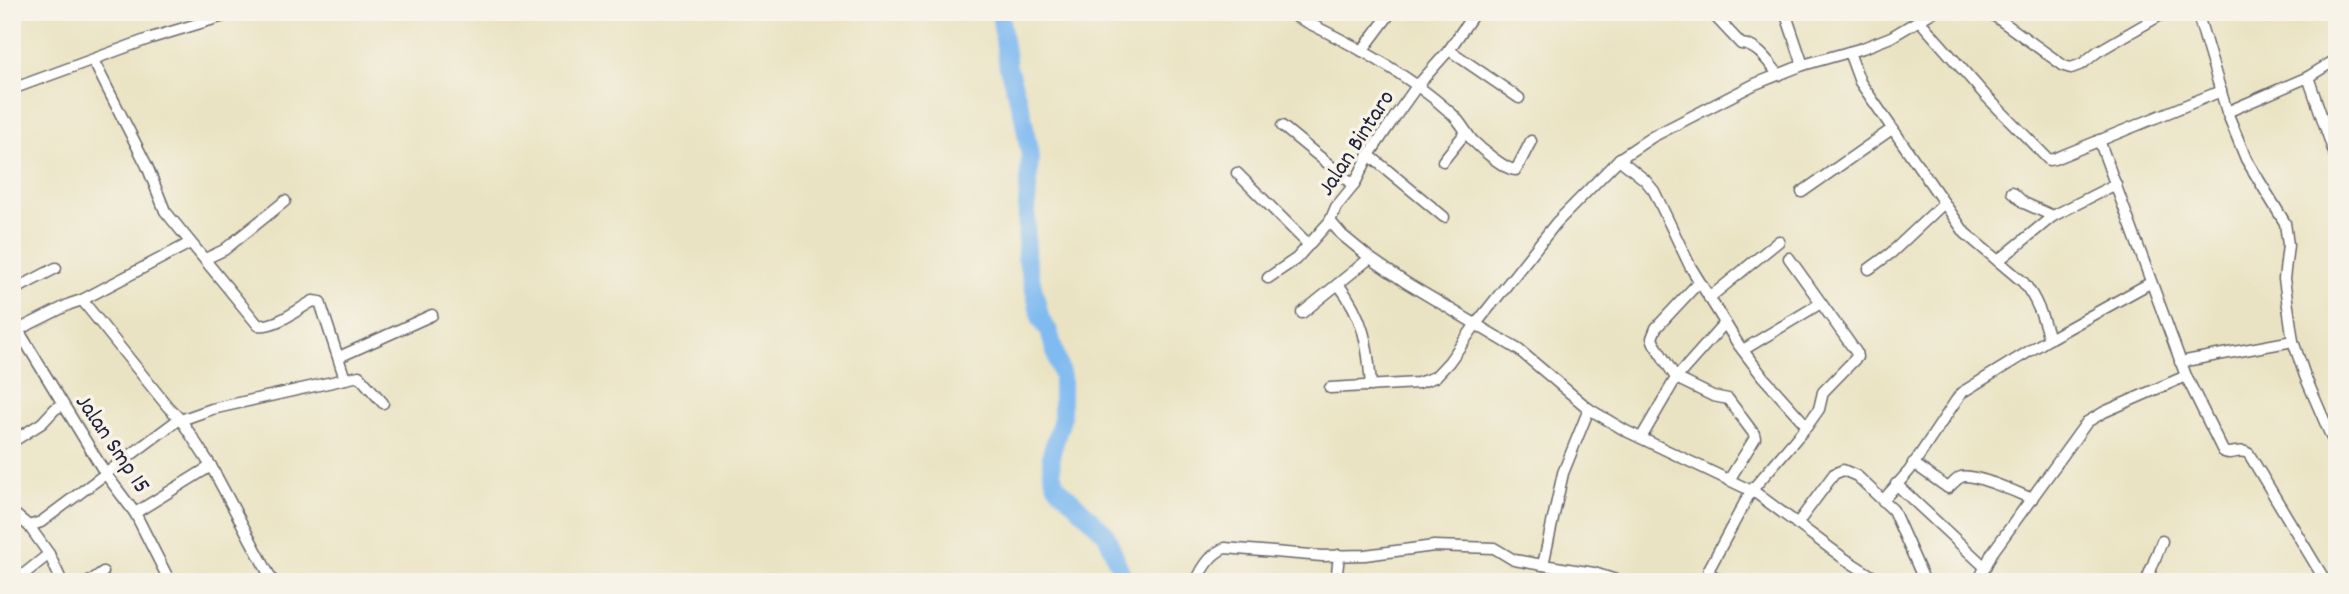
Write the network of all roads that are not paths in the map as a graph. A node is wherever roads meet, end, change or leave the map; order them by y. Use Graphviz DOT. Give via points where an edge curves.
graph roads {
  1 [pos="236,12"];
  2 [pos="1286,12"];
  3 [pos="1391,12"];
  4 [pos="1475,12"];
  5 [pos="1711,12"];
  6 [pos="1785,12"];
  7 [pos="1933,12"];
  8 [pos="1989,12"];
  9 [pos="2166,12"];
  10 [pos="2197,12"];
  11 [pos="1919,20"];
  12 [pos="1449,50"];
  13 [pos="1363,51"];
  14 [pos="1849,52"];
  15 [pos="2337,59"];
  16 [pos="93,60"];
  17 [pos="1803,65"];
  18 [pos="1779,75"];
  19 [pos="2308,77"];
  20 [pos="1417,86"];
  21 [pos="12,89"];
  22 [pos="2221,92"];
  23 [pos="1519,98"];
  24 [pos="2227,112"];
  25 [pos="1282,126"];
  26 [pos="1892,129"];
  27 [pos="1466,132"];
  28 [pos="2099,140"];
  29 [pos="1531,141"];
  30 [pos="1369,155"];
  31 [pos="1619,159"];
  32 [pos="1443,160"];
  33 [pos="2337,161"];
  34 [pos="1237,173"];
  35 [pos="2116,184"];
  36 [pos="1354,185"];
  37 [pos="1802,192"];
  38 [pos="2012,192"];
  39 [pos="285,201"];
  40 [pos="1944,203"];
  41 [pos="1444,216"];
  42 [pos="2053,216"];
  43 [pos="1330,221"];
  44 [pos="1779,241"];
  45 [pos="190,243"];
  46 [pos="1309,245"];
  47 [pos="1370,258"];
  48 [pos="1789,258"];
  49 [pos="205,259"];
  50 [pos="1998,261"];
  51 [pos="56,268"];
  52 [pos="1869,269"];
  53 [pos="1268,278"];
  54 [pos="1699,282"];
  55 [pos="2150,283"];
  56 [pos="1338,284"];
  57 [pos="12,291"];
  58 [pos="1709,298"];
  59 [pos="82,300"];
  60 [pos="1821,303"];
  61 [pos="1302,313"];
  62 [pos="432,315"];
  63 [pos="12,320"];
  64 [pos="1725,323"];
  65 [pos="1476,324"];
  66 [pos="18,330"];
  67 [pos="2049,339"];
  68 [pos="2293,341"];
  69 [pos="1742,350"];
  70 [pos="339,357"];
  71 [pos="2180,362"];
  72 [pos="2186,376"];
  73 [pos="1676,378"];
  74 [pos="345,379"];
  75 [pos="1371,386"];
  76 [pos="1330,388"];
  77 [pos="383,403"];
  78 [pos="63,405"];
  79 [pos="1589,409"];
  80 [pos="181,420"];
  81 [pos="1807,426"];
  82 [pos="1641,438"];
  83 [pos="12,442"];
  84 [pos="2337,450"];
  85 [pos="1913,463"];
  86 [pos="211,466"];
  87 [pos="105,473"];
  88 [pos="1729,480"];
  89 [pos="1896,484"];
  90 [pos="1751,491"];
  91 [pos="1884,499"];
  92 [pos="2032,499"];
  93 [pos="12,512"];
  94 [pos="135,513"];
  95 [pos="1797,524"];
  96 [pos="29,526"];
  97 [pos="2162,541"];
  98 [pos="49,554"];
  99 [pos="1339,555"];
  100 [pos="1544,565"];
  101 [pos="1984,567"];
  102 [pos="103,572"];
  103 [pos="14,582"];
  104 [pos="62,582"];
  105 [pos="89,582"];
  106 [pos="170,582"];
  107 [pos="273,582"];
  108 [pos="1196,582"];
  109 [pos="1336,582"];
  110 [pos="1622,582"];
  111 [pos="1723,582"];
  112 [pos="1881,582"];
  113 [pos="1925,582"];
  114 [pos="1978,582"];
  115 [pos="2146,582"];
  116 [pos="2326,582"];
  1 -- 16 [label="street"];
  2 -- 13 [label="street"];
  3 -- 13 [label="street"];
  4 -- 12 [label="street, Jalan Bintaro"];
  5 -- 18 [label="street" via="1741,44 1756,48"];
  6 -- 17 [label="street"];
  7 -- 11 [label="street"];
  8 -- 9 [label="street" via="2071,68"];
  10 -- 22 [label="street"];
  11 -- 14 [label="street" via="1891,37"];
  11 -- 28 [label="street" via="2049,160"];
  12 -- 20 [label="street, Jalan Bintaro"];
  12 -- 23 [label="street"];
  13 -- 20 [label="street"];
  14 -- 17 [label="street"];
  14 -- 26 [label="street" via="1860,82"];
  15 -- 19 [label="street"];
  16 -- 21 [label="street"];
  16 -- 45 [label="street" via="147,166 164,211"];
  17 -- 18 [label="street"];
  18 -- 31 [label="street" via="1652,137"];
  19 -- 24 [label="street"];
  19 -- 33 [label="street"];
  20 -- 27 [label="street" via="1454,115"];
  20 -- 30 [label="street, Jalan Bintaro"];
  22 -- 24 [label="street"];
  22 -- 28 [label="street"];
  24 -- 68 [label="street" via="2255,175 2286,223 2284,279"];
  25 -- 36 [label="street"];
  26 -- 37 [label="street"];
  26 -- 40 [label="street"];
  27 -- 29 [label="street" via="1511,170"];
  27 -- 32 [label="street"];
  28 -- 35 [label="street"];
  30 -- 36 [label="street, Jalan Bintaro"];
  30 -- 41 [label="street"];
  31 -- 54 [label="street" via="1654,191"];
  31 -- 65 [label="street" via="1556,223"];
  34 -- 46 [label="street"];
  35 -- 42 [label="street"];
  35 -- 55 [label="street"];
  36 -- 43 [label="street, Jalan Bintaro"];
  38 -- 42 [label="street"];
  39 -- 49 [label="street" via="224,250"];
  40 -- 50 [label="street" via="1965,233"];
  40 -- 52 [label="street"];
  42 -- 50 [label="street"];
  43 -- 46 [label="street"];
  43 -- 47 [label="street, Jalan Bintaro"];
  44 -- 58 [label="street"];
  45 -- 49 [label="street"];
  45 -- 59 [label="street"];
  46 -- 53 [label="street"];
  47 -- 56 [label="street"];
  47 -- 65 [label="street, Jalan Bintaro"];
  48 -- 60 [label="street"];
  49 -- 70 [label="street" via="261,326 313,301 320,302"];
  50 -- 67 [label="street" via="2029,289"];
  51 -- 57 [label="street"];
  54 -- 58 [label="street"];
  54 -- 73 [label="street" via="1653,334"];
  55 -- 67 [label="street"];
  55 -- 71 [label="street"];
  56 -- 61 [label="street"];
  56 -- 75 [label="street" via="1364,329"];
  58 -- 64 [label="street"];
  59 -- 66 [label="street"];
  59 -- 80 [label="street"];
  60 -- 69 [label="street"];
  60 -- 81 [label="street" via="1857,355 1825,390 1818,412"];
  62 -- 70 [label="street"];
  63 -- 66 [label="street, Jalan Smp 15"];
  64 -- 69 [label="street"];
  64 -- 73 [label="street"];
  65 -- 75 [label="street" via="1435,377 1418,383"];
  65 -- 79 [label="street, Jalan Bintaro" via="1519,350"];
  66 -- 78 [label="street, Jalan Smp 15"];
  67 -- 85 [label="street" via="1961,393"];
  68 -- 71 [label="street"];
  68 -- 84 [label="street"];
  69 -- 81 [label="street"];
  70 -- 74 [label="street"];
  71 -- 72 [label="street"];
  72 -- 92 [label="street" via="2087,422"];
  72 -- 116 [label="street" via="2223,451 2249,454"];
  73 -- 82 [label="street"];
  73 -- 88 [label="street" via="1728,399 1754,434"];
  74 -- 77 [label="street" via="359,376"];
  74 -- 80 [label="street"];
  75 -- 76 [label="street"];
  78 -- 83 [label="street"];
  78 -- 87 [label="street, Jalan Smp 15"];
  79 -- 82 [label="street, Jalan Bintaro"];
  79 -- 100 [label="street" via="1563,473"];
  80 -- 86 [label="street"];
  80 -- 87 [label="street"];
  81 -- 90 [label="street"];
  82 -- 88 [label="street, Jalan Bintaro"];
  85 -- 89 [label="street"];
  85 -- 92 [label="street" via="1948,488 1959,477 1968,476"];
  86 -- 94 [label="street, Jalan Smp 15"];
  86 -- 107 [label="street"];
  87 -- 94 [label="street, Jalan Smp 15"];
  87 -- 96 [label="street" via="41,522"];
  88 -- 90 [label="street, Jalan Bintaro"];
  89 -- 91 [label="street"];
  89 -- 101 [label="street"];
  90 -- 95 [label="street, Jalan Bintaro"];
  90 -- 111 [label="street" via="1709,569"];
  91 -- 95 [label="street" via="1857,476 1839,471"];
  91 -- 113 [label="street" via="1901,524"];
  92 -- 101 [label="street"];
  93 -- 96 [label="street"];
  94 -- 106 [label="street"];
  95 -- 112 [label="street, Jalan Bintaro"];
  96 -- 98 [label="street"];
  97 -- 115 [label="street"];
  98 -- 103 [label="street"];
  98 -- 104 [label="street"];
  99 -- 100 [label="street" via="1421,547 1494,548 1514,560"];
  99 -- 108 [label="street" via="1225,548 1216,552"];
  99 -- 109 [label="street"];
  100 -- 110 [label="street"];
  101 -- 114 [label="street"];
  102 -- 105 [label="street"];
}
